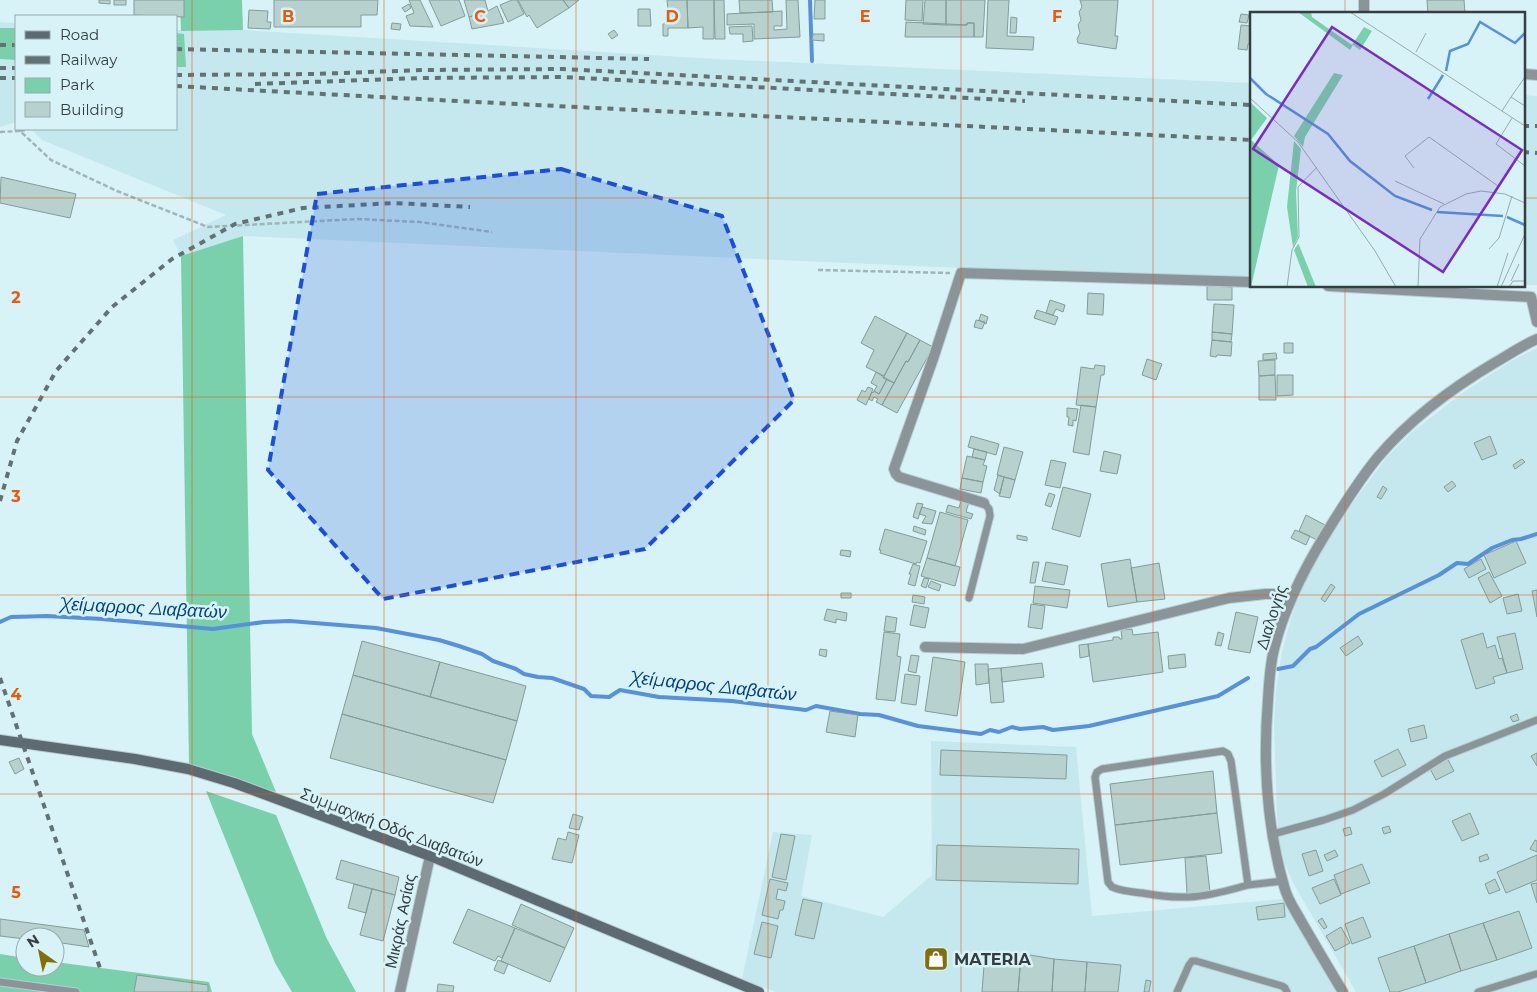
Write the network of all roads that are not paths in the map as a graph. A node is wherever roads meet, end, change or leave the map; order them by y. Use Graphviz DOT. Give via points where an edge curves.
graph roads {
  1 [pos="1524,74"];
  2 [pos="1537,75"];
  3 [pos="1250,282"];
  4 [pos="1365,288"];
  5 [pos="1534,297"];
  6 [pos="1537,322"];
  7 [pos="1537,338"];
  8 [pos="984,503"];
  9 [pos="1292,594"];
  10 [pos="969,598"];
  11 [pos="925,647"];
  12 [pos="1537,720"];
  13 [pos="0,740"];
  14 [pos="1273,834"];
  15 [pos="430,856"];
  16 [pos="1283,882"];
  17 [pos="1248,885"];
  18 [pos="1536,974"];
  19 [pos="0,982"];
  20 [pos="76,992"];
  21 [pos="400,992"];
  22 [pos="759,992"];
  23 [pos="1177,992"];
  24 [pos="1287,992"];
  25 [pos="1343,992"];
  26 [pos="1478,992"];
  1 -- 2 [label="street"];
  3 -- 8 [label="street" via="961,273 894,469 899,477"];
  4 -- 5 [label="street"];
  5 -- 6 [label="street"];
  7 -- 9 [label="street, Διαλογής" via="1455,388 1430,406 1392,442 1338,513"];
  8 -- 10 [label="lane" via="990,516"];
  9 -- 11 [label="street" via="1228,598 1023,648"];
  9 -- 14 [label="street, Διαλογής" via="1274,650 1269,686 1266,751"];
  12 -- 14 [label="lane" via="1445,756 1353,810"];
  13 -- 15 [label="street, Συμμαχική Οδός Διαβατών" via="188,769"];
  14 -- 16 [label="street, Διαλογής"];
  15 -- 21 [label="street, Μικράς Ασίας"];
  15 -- 22 [label="street, Συμμαχική Οδός Διαβατών"];
  16 -- 17 [label="lane"];
  16 -- 25 [label="street, Διαλογής" via="1292,905"];
  17 -- 17 [label="lane" via="1228,754 1223,751 1097,772 1108,882 1112,887 1179,898 1210,896"];
  18 -- 26 [label="lane"];
  19 -- 20 [label="lane"];
  23 -- 24 [label="lane" via="1192,961 1282,986"];
}
